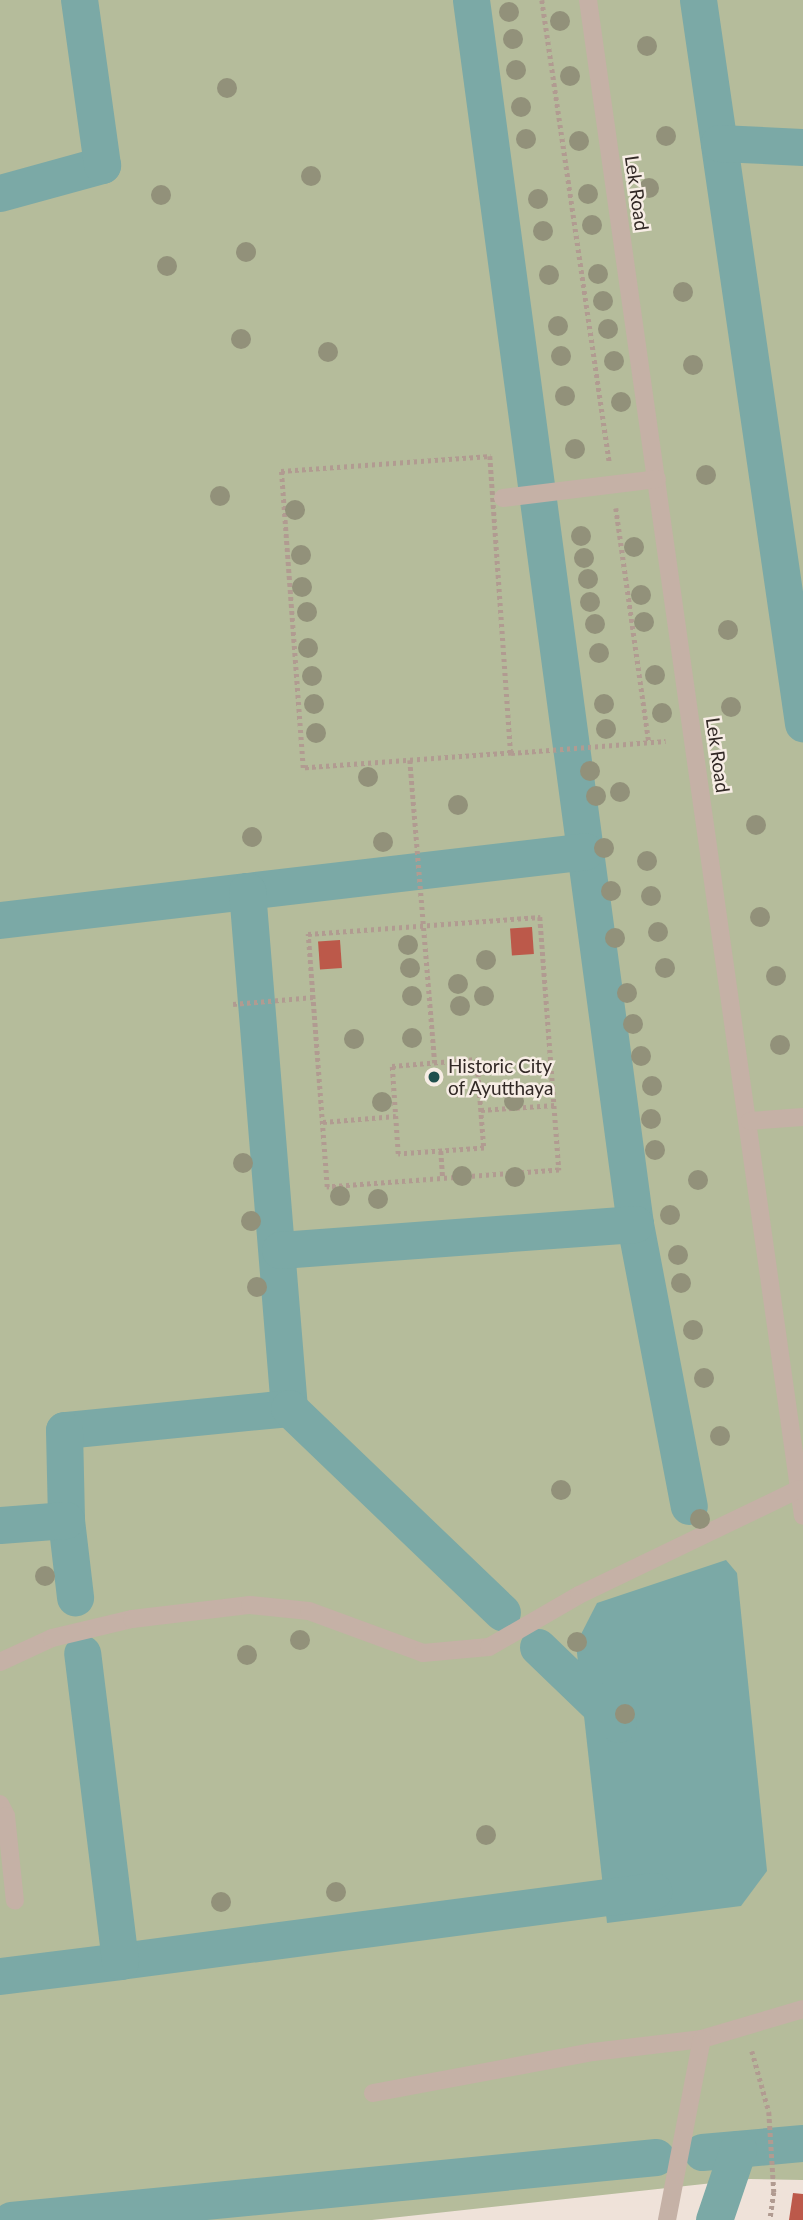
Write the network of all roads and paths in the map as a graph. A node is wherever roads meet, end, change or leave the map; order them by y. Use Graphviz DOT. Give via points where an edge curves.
graph roads {
  1 [pos="542,0"];
  2 [pos="588,0"];
  3 [pos="657,479"];
  4 [pos="612,484"];
  5 [pos="503,498"];
  6 [pos="695,739"];
  7 [pos="649,743"];
  8 [pos="511,753"];
  9 [pos="410,760"];
  10 [pos="425,926"];
  11 [pos="314,997"];
  12 [pos="233,1004"];
  13 [pos="435,1063"];
  14 [pos="555,1105"];
  15 [pos="481,1110"];
  16 [pos="396,1116"];
  17 [pos="803,1117"];
  18 [pos="750,1121"];
  19 [pos="323,1122"];
  20 [pos="441,1151"];
  21 [pos="443,1178"];
  22 [pos="799,1489"];
  23 [pos="803,1516"];
  24 [pos="0,1662"];
  25 [pos="0,1804"];
  26 [pos="15,1901"];
  27 [pos="803,2010"];
  28 [pos="745,2026"];
  29 [pos="702,2039"];
  30 [pos="373,2093"];
  31 [pos="667,2220"];
  32 [pos="770,2220"];
  1 -- 4 [label="path"];
  2 -- 3 [label="street, Lek Road"];
  3 -- 4 [label="street"];
  3 -- 6 [label="street, Lek Road"];
  4 -- 5 [label="street"];
  4 -- 7 [label="path"];
  6 -- 7 [label="path"];
  6 -- 18 [label="street, Lek Road"];
  7 -- 8 [label="path"];
  8 -- 9 [label="path"];
  8 -- 9 [label="path" via="490,456 282,471 303,768"];
  9 -- 10 [label="path"];
  10 -- 11 [label="path" via="308,934"];
  10 -- 13 [label="path"];
  10 -- 14 [label="path" via="540,917"];
  11 -- 12 [label="path"];
  11 -- 19 [label="path"];
  13 -- 15 [label="path" via="477,1059"];
  13 -- 16 [label="path" via="392,1066"];
  14 -- 15 [label="path"];
  14 -- 21 [label="path" via="559,1170"];
  15 -- 20 [label="path" via="484,1148"];
  16 -- 19 [label="path"];
  16 -- 20 [label="path" via="398,1154"];
  17 -- 18 [label="street"];
  18 -- 22 [label="street, Lek Road"];
  19 -- 21 [label="path" via="327,1187"];
  20 -- 21 [label="path"];
  22 -- 23 [label="street, Lek Road"];
  22 -- 24 [label="street" via="579,1595 489,1647 423,1653 309,1611 250,1605 132,1619 52,1638"];
  25 -- 26 [label="street" via="6,1816"];
  27 -- 28 [label="street"];
  28 -- 29 [label="street"];
  28 -- 32 [label="path" via="769,2112 774,2192"];
  29 -- 30 [label="street" via="593,2052"];
  29 -- 31 [label="street"];
}
